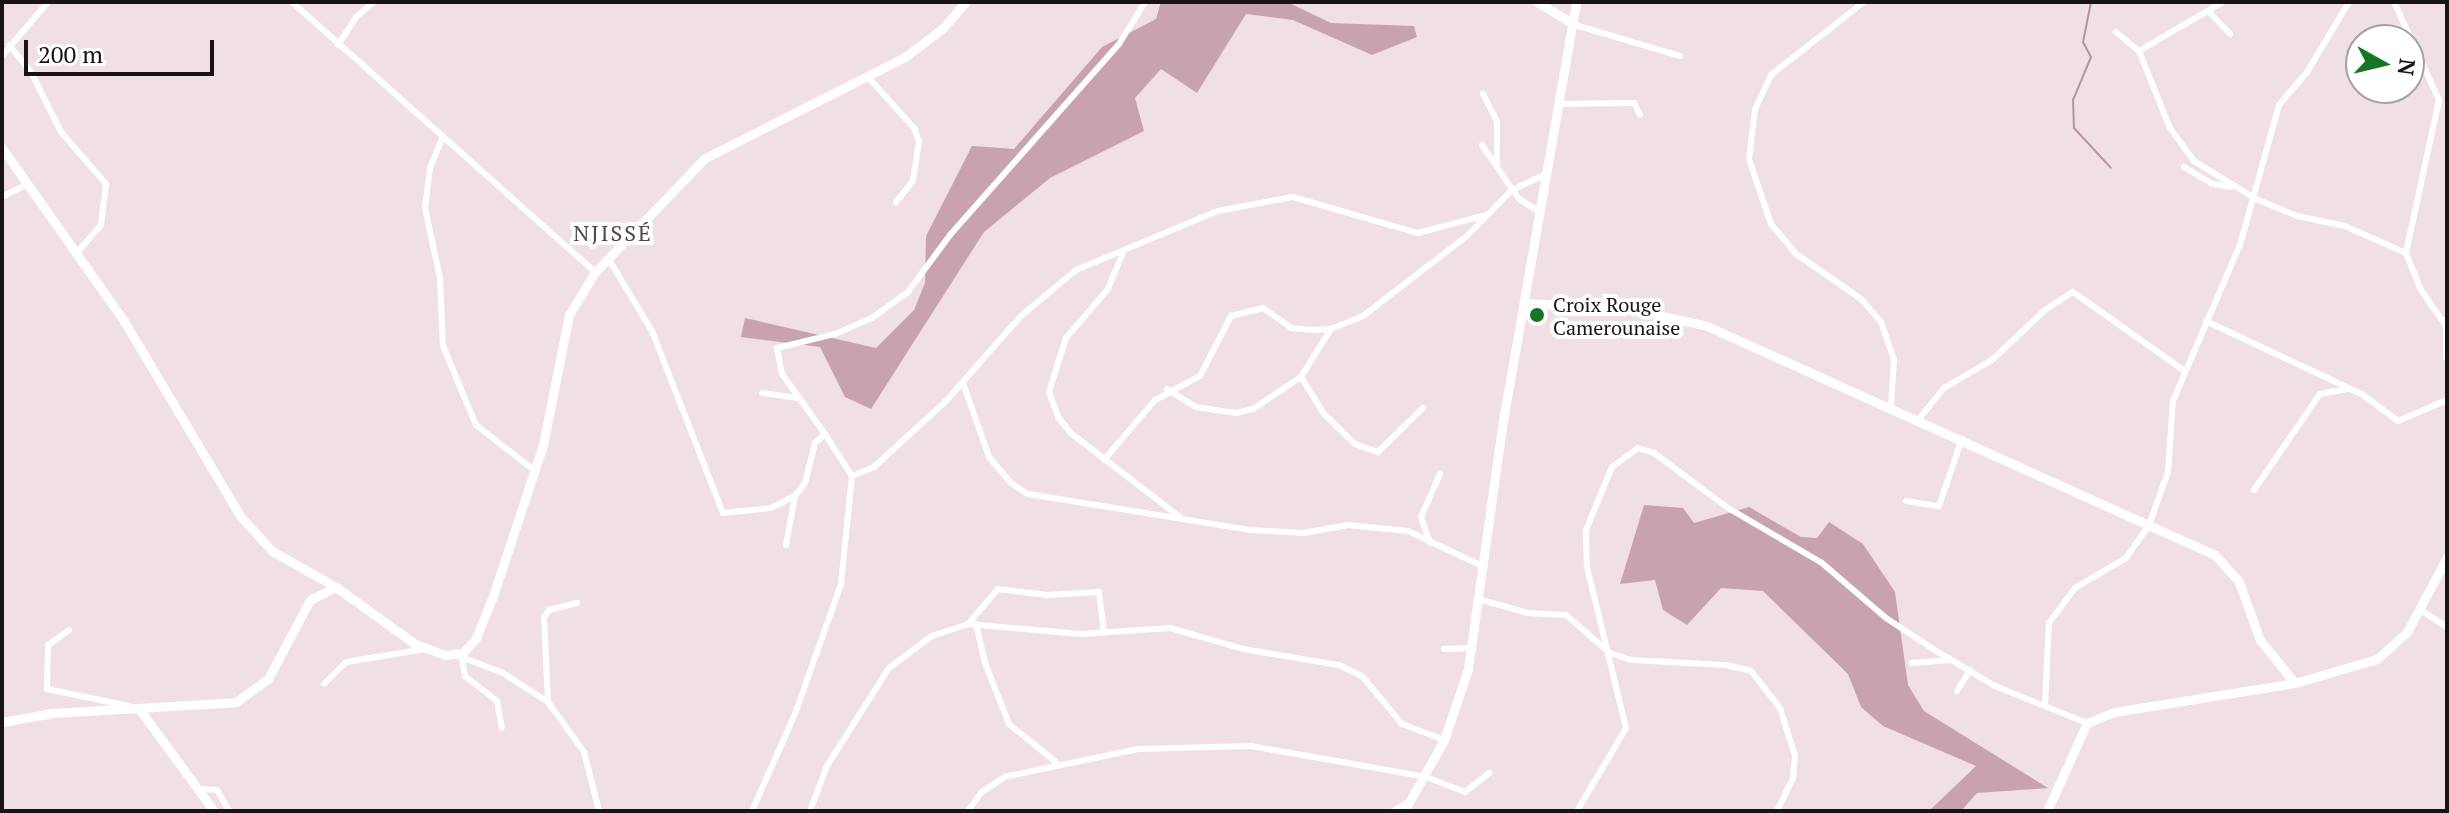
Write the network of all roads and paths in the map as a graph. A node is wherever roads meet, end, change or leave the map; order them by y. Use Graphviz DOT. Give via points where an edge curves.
graph roads {
  1 [pos="48,2"];
  2 [pos="292,2"];
  3 [pos="374,2"];
  4 [pos="966,2"];
  5 [pos="1145,2"];
  6 [pos="1537,2"];
  7 [pos="1576,2"];
  8 [pos="1864,2"];
  9 [pos="2223,2"];
  10 [pos="2349,2"];
  11 [pos="2394,2"];
  12 [pos="2208,11"];
  13 [pos="1572,23"];
  14 [pos="2116,32"];
  15 [pos="2230,34"];
  16 [pos="9,45"];
  17 [pos="338,45"];
  18 [pos="2139,51"];
  19 [pos="2,56"];
  20 [pos="1680,56"];
  21 [pos="868,77"];
  22 [pos="1483,94"];
  23 [pos="1560,104"];
  24 [pos="1640,115"];
  25 [pos="443,136"];
  26 [pos="1482,145"];
  27 [pos="2,148"];
  28 [pos="1497,165"];
  29 [pos="2184,167"];
  30 [pos="1547,174"];
  31 [pos="27,184"];
  32 [pos="2232,187"];
  33 [pos="1512,190"];
  34 [pos="2,197"];
  35 [pos="2256,199"];
  36 [pos="896,202"];
  37 [pos="1542,213"];
  38 [pos="1486,215"];
  39 [pos="77,253"];
  40 [pos="1123,253"];
  41 [pos="2406,253"];
  42 [pos="608,258"];
  43 [pos="595,272"];
  44 [pos="1526,303"];
  45 [pos="2206,321"];
  46 [pos="2446,323"];
  47 [pos="1331,329"];
  48 [pos="2447,356"];
  49 [pos="2183,370"];
  50 [pos="1301,377"];
  51 [pos="963,383"];
  52 [pos="1167,389"];
  53 [pos="2348,389"];
  54 [pos="762,393"];
  55 [pos="798,398"];
  56 [pos="2447,400"];
  57 [pos="1891,407"];
  58 [pos="1423,408"];
  59 [pos="1919,419"];
  60 [pos="825,434"];
  61 [pos="1962,439"];
  62 [pos="1104,460"];
  63 [pos="535,471"];
  64 [pos="1440,474"];
  65 [pos="852,476"];
  66 [pos="2254,490"];
  67 [pos="795,496"];
  68 [pos="1906,501"];
  69 [pos="1183,519"];
  70 [pos="2149,525"];
  71 [pos="786,545"];
  72 [pos="1431,547"];
  73 [pos="2447,557"];
  74 [pos="1482,566"];
  75 [pos="336,587"];
  76 [pos="1478,599"];
  77 [pos="577,603"];
  78 [pos="2419,609"];
  79 [pos="972,624"];
  80 [pos="2447,627"];
  81 [pos="69,630"];
  82 [pos="1104,631"];
  83 [pos="1472,648"];
  84 [pos="426,649"];
  85 [pos="1444,649"];
  86 [pos="1610,653"];
  87 [pos="459,657"];
  88 [pos="1955,661"];
  89 [pos="1912,663"];
  90 [pos="1970,670"];
  91 [pos="2295,683"];
  92 [pos="324,684"];
  93 [pos="1957,691"];
  94 [pos="548,702"];
  95 [pos="2045,704"];
  96 [pos="140,710"];
  97 [pos="2,722"];
  98 [pos="2087,723"];
  99 [pos="502,728"];
  100 [pos="1444,740"];
  101 [pos="1057,763"];
  102 [pos="1489,773"];
  103 [pos="1426,777"];
  104 [pos="200,789"];
  105 [pos="1410,801"];
  106 [pos="214,811"];
  107 [pos="229,811"];
  108 [pos="599,811"];
  109 [pos="752,811"];
  110 [pos="810,811"];
  111 [pos="968,811"];
  112 [pos="1393,811"];
  113 [pos="1404,811"];
  114 [pos="1577,811"];
  115 [pos="1777,811"];
  116 [pos="2047,811"];
  1 -- 16 [label="street"];
  2 -- 17 [label="street"];
  3 -- 17 [label="street" via="356,17"];
  4 -- 21 [label="main road" via="927,42"];
  5 -- 55 [label="street" via="1119,44 950,235 908,292 872,318 777,348 782,374"];
  6 -- 13 [label="main road"];
  7 -- 13 [label="main road"];
  8 -- 57 [label="street" via="1771,75 1755,110 1749,159 1771,224 1795,253 1861,299 1881,322 1894,359"];
  9 -- 12 [label="street"];
  10 -- 35 [label="street" via="2307,72 2279,105"];
  11 -- 41 [label="street" via="2439,100 2436,133"];
  12 -- 15 [label="street"];
  12 -- 18 [label="street"];
  13 -- 20 [label="street"];
  13 -- 23 [label="main road"];
  14 -- 18 [label="street"];
  16 -- 19 [label="street"];
  16 -- 39 [label="street" via="31,72 61,132 106,184 101,225"];
  17 -- 25 [label="street"];
  18 -- 32 [label="street" via="2170,128 2187,154"];
  21 -- 36 [label="street" via="914,128 919,142 913,181"];
  21 -- 42 [label="main road" via="705,158"];
  22 -- 28 [label="street" via="1497,122"];
  23 -- 24 [label="street" via="1634,103"];
  23 -- 30 [label="main road"];
  25 -- 43 [label="street"];
  25 -- 63 [label="street" via="430,168 425,208 440,278 443,346 476,425"];
  26 -- 28 [label="street"];
  27 -- 31 [label="main road"];
  28 -- 33 [label="street"];
  29 -- 32 [label="street" via="2212,184"];
  30 -- 33 [label="street"];
  30 -- 37 [label="main road"];
  31 -- 34 [label="street"];
  31 -- 39 [label="main road"];
  32 -- 35 [label="street"];
  33 -- 37 [label="street" via="1526,207"];
  33 -- 38 [label="street"];
  35 -- 41 [label="street" via="2297,216 2345,226"];
  35 -- 45 [label="street"];
  37 -- 44 [label="main road"];
  38 -- 40 [label="street" via="1408,233 1325,203 1280,196 1218,211"];
  38 -- 47 [label="street" via="1409,285 1363,316"];
  39 -- 75 [label="main road" via="247,524 272,551"];
  40 -- 51 [label="street" via="1088,262 1067,278 1021,316"];
  40 -- 62 [label="street" via="1108,289 1066,338 1051,377 1058,417"];
  41 -- 46 [label="street" via="2421,290"];
  42 -- 43 [label="main road"];
  42 -- 67 [label="street" via="652,331 723,513 771,508"];
  43 -- 63 [label="main road" via="569,315 550,423"];
  44 -- 57 [label="main road" via="1630,309 1707,326"];
  44 -- 74 [label="main road"];
  45 -- 49 [label="street"];
  45 -- 53 [label="street"];
  46 -- 48 [label="main road"];
  47 -- 50 [label="street"];
  47 -- 52 [label="street" via="1296,330 1270,310 1243,311 1224,324 1200,376"];
  49 -- 59 [label="street" via="2073,292 2045,310 1992,360 1944,388"];
  49 -- 70 [label="street" via="2170,417 2168,472"];
  50 -- 52 [label="street" via="1271,399 1236,413 1196,407"];
  50 -- 58 [label="street" via="1324,414 1355,444 1378,452"];
  51 -- 65 [label="street" via="874,467"];
  51 -- 69 [label="street" via="989,457 1016,487 1028,494"];
  52 -- 62 [label="street"];
  53 -- 56 [label="street" via="2398,421"];
  53 -- 66 [label="street" via="2320,394"];
  54 -- 55 [label="street"];
  55 -- 60 [label="street"];
  57 -- 59 [label="main road"];
  59 -- 61 [label="main road"];
  60 -- 65 [label="street"];
  60 -- 67 [label="street" via="815,443 805,483"];
  61 -- 68 [label="street" via="1939,506"];
  61 -- 70 [label="main road"];
  62 -- 69 [label="street"];
  63 -- 87 [label="main road" via="481,626"];
  64 -- 72 [label="street" via="1421,517"];
  65 -- 109 [label="street" via="841,584 795,714"];
  67 -- 71 [label="street"];
  69 -- 72 [label="street" via="1303,533 1348,525 1408,531"];
  70 -- 91 [label="main road" via="2229,567 2260,640"];
  70 -- 95 [label="street" via="2126,558 2075,588 2053,615"];
  72 -- 74 [label="street"];
  73 -- 78 [label="main road"];
  74 -- 76 [label="main road"];
  75 -- 84 [label="main road"];
  75 -- 96 [label="main road" via="310,600 268,679 248,696 214,706"];
  76 -- 83 [label="main road"];
  76 -- 86 [label="street" via="1528,613 1566,615"];
  77 -- 94 [label="street" via="549,610 544,617"];
  78 -- 80 [label="street"];
  78 -- 91 [label="main road" via="2407,632 2377,659"];
  79 -- 82 [label="street" via="1081,634"];
  79 -- 82 [label="street" via="998,589 1047,595 1099,592"];
  79 -- 101 [label="street" via="1009,724"];
  79 -- 110 [label="street" via="932,636 889,668 827,766"];
  81 -- 96 [label="street" via="48,645 47,689"];
  82 -- 100 [label="street" via="1170,628 1243,649 1339,665 1362,676 1402,724"];
  83 -- 85 [label="street"];
  83 -- 100 [label="main road"];
  84 -- 87 [label="main road"];
  84 -- 92 [label="street" via="346,662"];
  86 -- 88 [label="street" via="1587,567 1586,530 1612,467 1638,448 1654,453 1728,508 1822,563 1886,618"];
  86 -- 114 [label="street" via="1626,728"];
  86 -- 115 [label="street" via="1644,662 1741,666 1760,678 1780,708 1795,756 1793,778"];
  87 -- 94 [label="street" via="503,673"];
  87 -- 99 [label="street" via="465,676 497,701"];
  88 -- 89 [label="street"];
  88 -- 90 [label="street"];
  90 -- 93 [label="street"];
  90 -- 95 [label="street"];
  91 -- 98 [label="main road" via="2114,712"];
  94 -- 108 [label="street" via="584,752"];
  95 -- 98 [label="street"];
  96 -- 97 [label="main road" via="53,713"];
  96 -- 104 [label="main road"];
  98 -- 116 [label="main road"];
  100 -- 103 [label="main road"];
  101 -- 103 [label="street" via="1138,749 1251,746"];
  101 -- 111 [label="street" via="1004,777 982,792"];
  102 -- 103 [label="street" via="1465,792"];
  103 -- 105 [label="main road"];
  104 -- 106 [label="main road"];
  104 -- 107 [label="street" via="217,790"];
  105 -- 112 [label="street"];
  105 -- 113 [label="main road"];
}
